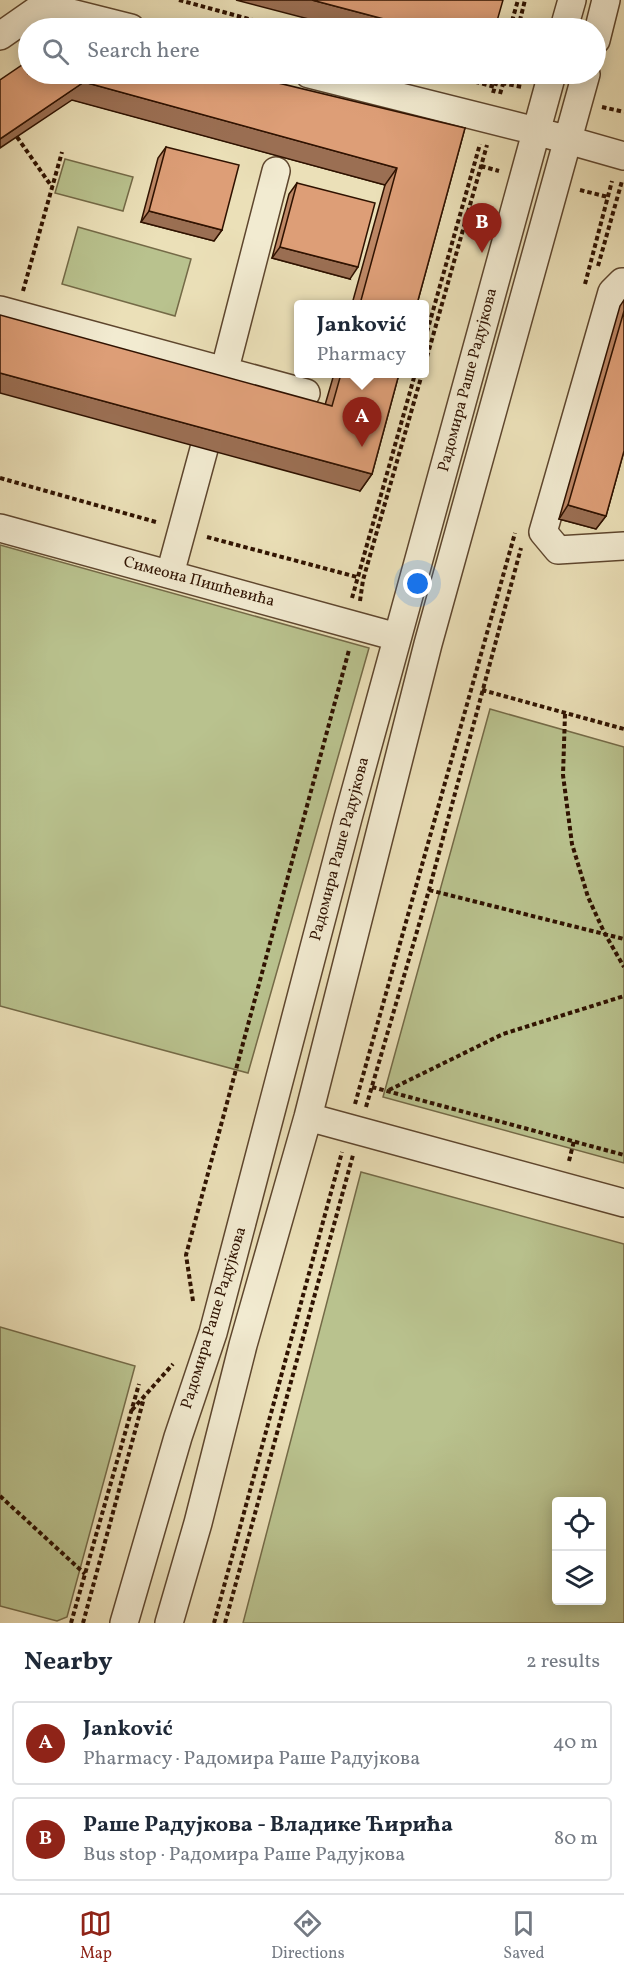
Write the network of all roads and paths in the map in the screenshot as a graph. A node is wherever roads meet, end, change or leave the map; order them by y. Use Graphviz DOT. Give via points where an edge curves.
graph roads {
  1 [pos="179,0"];
  2 [pos="518,0"];
  3 [pos="525,0"];
  4 [pos="572,0"];
  5 [pos="606,0"];
  6 [pos="44,3"];
  7 [pos="24,18"];
  8 [pos="96,18"];
  9 [pos="245,18"];
  10 [pos="513,18"];
  11 [pos="520,18"];
  12 [pos="567,18"];
  13 [pos="602,18"];
  14 [pos="18,22"];
  15 [pos="0,36"];
  16 [pos="349,84"];
  17 [pos="484,84"];
  18 [pos="496,84"];
  19 [pos="502,84"];
  20 [pos="549,84"];
  21 [pos="583,84"];
  22 [pos="495,87"];
  23 [pos="490,119"];
  24 [pos="536,131"];
  25 [pos="17,137"];
  26 [pos="568,140"];
  27 [pos="62,152"];
  28 [pos="622,161"];
  29 [pos="276,171"];
  30 [pos="622,187"];
  31 [pos="52,188"];
  32 [pos="595,277"];
  33 [pos="624,282"];
  34 [pos="584,287"];
  35 [pos="8,312"];
  36 [pos="429,325"];
  37 [pos="429,349"];
  38 [pos="414,378"];
  39 [pos="421,378"];
  40 [pos="222,383"];
  41 [pos="306,393"];
  42 [pos="204,449"];
  43 [pos="0,528"];
  44 [pos="516,529"];
  45 [pos="523,541"];
  46 [pos="624,546"];
  47 [pos="170,574"];
  48 [pos="356,624"];
  49 [pos="398,637"];
  50 [pos="482,690"];
  51 [pos="565,714"];
  52 [pos="624,729"];
  53 [pos="429,890"];
  54 [pos="604,933"];
  55 [pos="624,939"];
  56 [pos="624,967"];
  57 [pos="624,996"];
  58 [pos="372,1087"];
  59 [pos="388,1091"];
  60 [pos="309,1117"];
  61 [pos="354,1130"];
  62 [pos="624,1155"];
  63 [pos="624,1203"];
  64 [pos="194,1312"];
  65 [pos="174,1363"];
  66 [pos="139,1384"];
  67 [pos="145,1397"];
  68 [pos="132,1410"];
  69 [pos="0,1496"];
  70 [pos="85,1574"];
  71 [pos="71,1623"];
  72 [pos="83,1623"];
  73 [pos="124,1623"];
  74 [pos="169,1623"];
  75 [pos="214,1623"];
  76 [pos="225,1623"];
  1 -- 9 [label="path"];
  2 -- 10 [label="path"];
  3 -- 11 [label="path"];
  4 -- 12 [label="street"];
  5 -- 13 [label="street"];
  6 -- 7 [label="street"];
  6 -- 8 [label="street"];
  14 -- 15 [label="street"];
  16 -- 23 [label="street"];
  17 -- 22 [label="path"];
  18 -- 22 [label="path"];
  19 -- 23 [label="path"];
  20 -- 24 [label="street, Радомира Раше Радујкова"];
  21 -- 26 [label="street, Радомира Раше Радујкова"];
  22 -- 23 [label="path"];
  23 -- 24 [label="street"];
  23 -- 36 [label="path"];
  23 -- 37 [label="path"];
  24 -- 26 [label="street"];
  24 -- 49 [label="street, Радомира Раше Радујкова"];
  25 -- 31 [label="path"];
  26 -- 28 [label="street"];
  26 -- 60 [label="street, Радомира Раше Радујкова" via="428,644"];
  27 -- 31 [label="path"];
  28 -- 30 [label="path"];
  28 -- 34 [label="path"];
  29 -- 40 [label="street"];
  30 -- 32 [label="path"];
  31 -- 35 [label="path"];
  33 -- 46 [label="street" via="612,292 543,532 558,550"];
  35 -- 40 [label="street"];
  38 -- 48 [label="path" via="357,577 352,599"];
  39 -- 48 [label="path" via="363,580"];
  40 -- 41 [label="street"];
  42 -- 47 [label="street"];
  43 -- 47 [label="street, Симеона Пишћевића"];
  44 -- 61 [label="path"];
  45 -- 50 [label="path"];
  47 -- 48 [label="street, Симеона Пишћевића"];
  48 -- 49 [label="street, Симеона Пишћевића"];
  48 -- 64 [label="path" via="186,1255"];
  49 -- 73 [label="street, Радомира Раше Радујкова" via="213,1333"];
  50 -- 51 [label="path"];
  50 -- 53 [label="path"];
  51 -- 52 [label="path"];
  51 -- 54 [label="path" via="563,775 572,844"];
  53 -- 54 [label="path"];
  53 -- 58 [label="path"];
  54 -- 55 [label="path"];
  54 -- 56 [label="path"];
  57 -- 59 [label="path" via="503,1034"];
  58 -- 59 [label="path"];
  58 -- 61 [label="path"];
  59 -- 62 [label="path"];
  60 -- 61 [label="street"];
  60 -- 74 [label="street, Радомира Раше Радујкова"];
  61 -- 63 [label="street"];
  61 -- 75 [label="path"];
  61 -- 76 [label="path"];
  65 -- 67 [label="path"];
  66 -- 68 [label="path"];
  67 -- 68 [label="path"];
  67 -- 72 [label="path"];
  68 -- 70 [label="path"];
  69 -- 70 [label="path"];
  70 -- 71 [label="path"];
}
